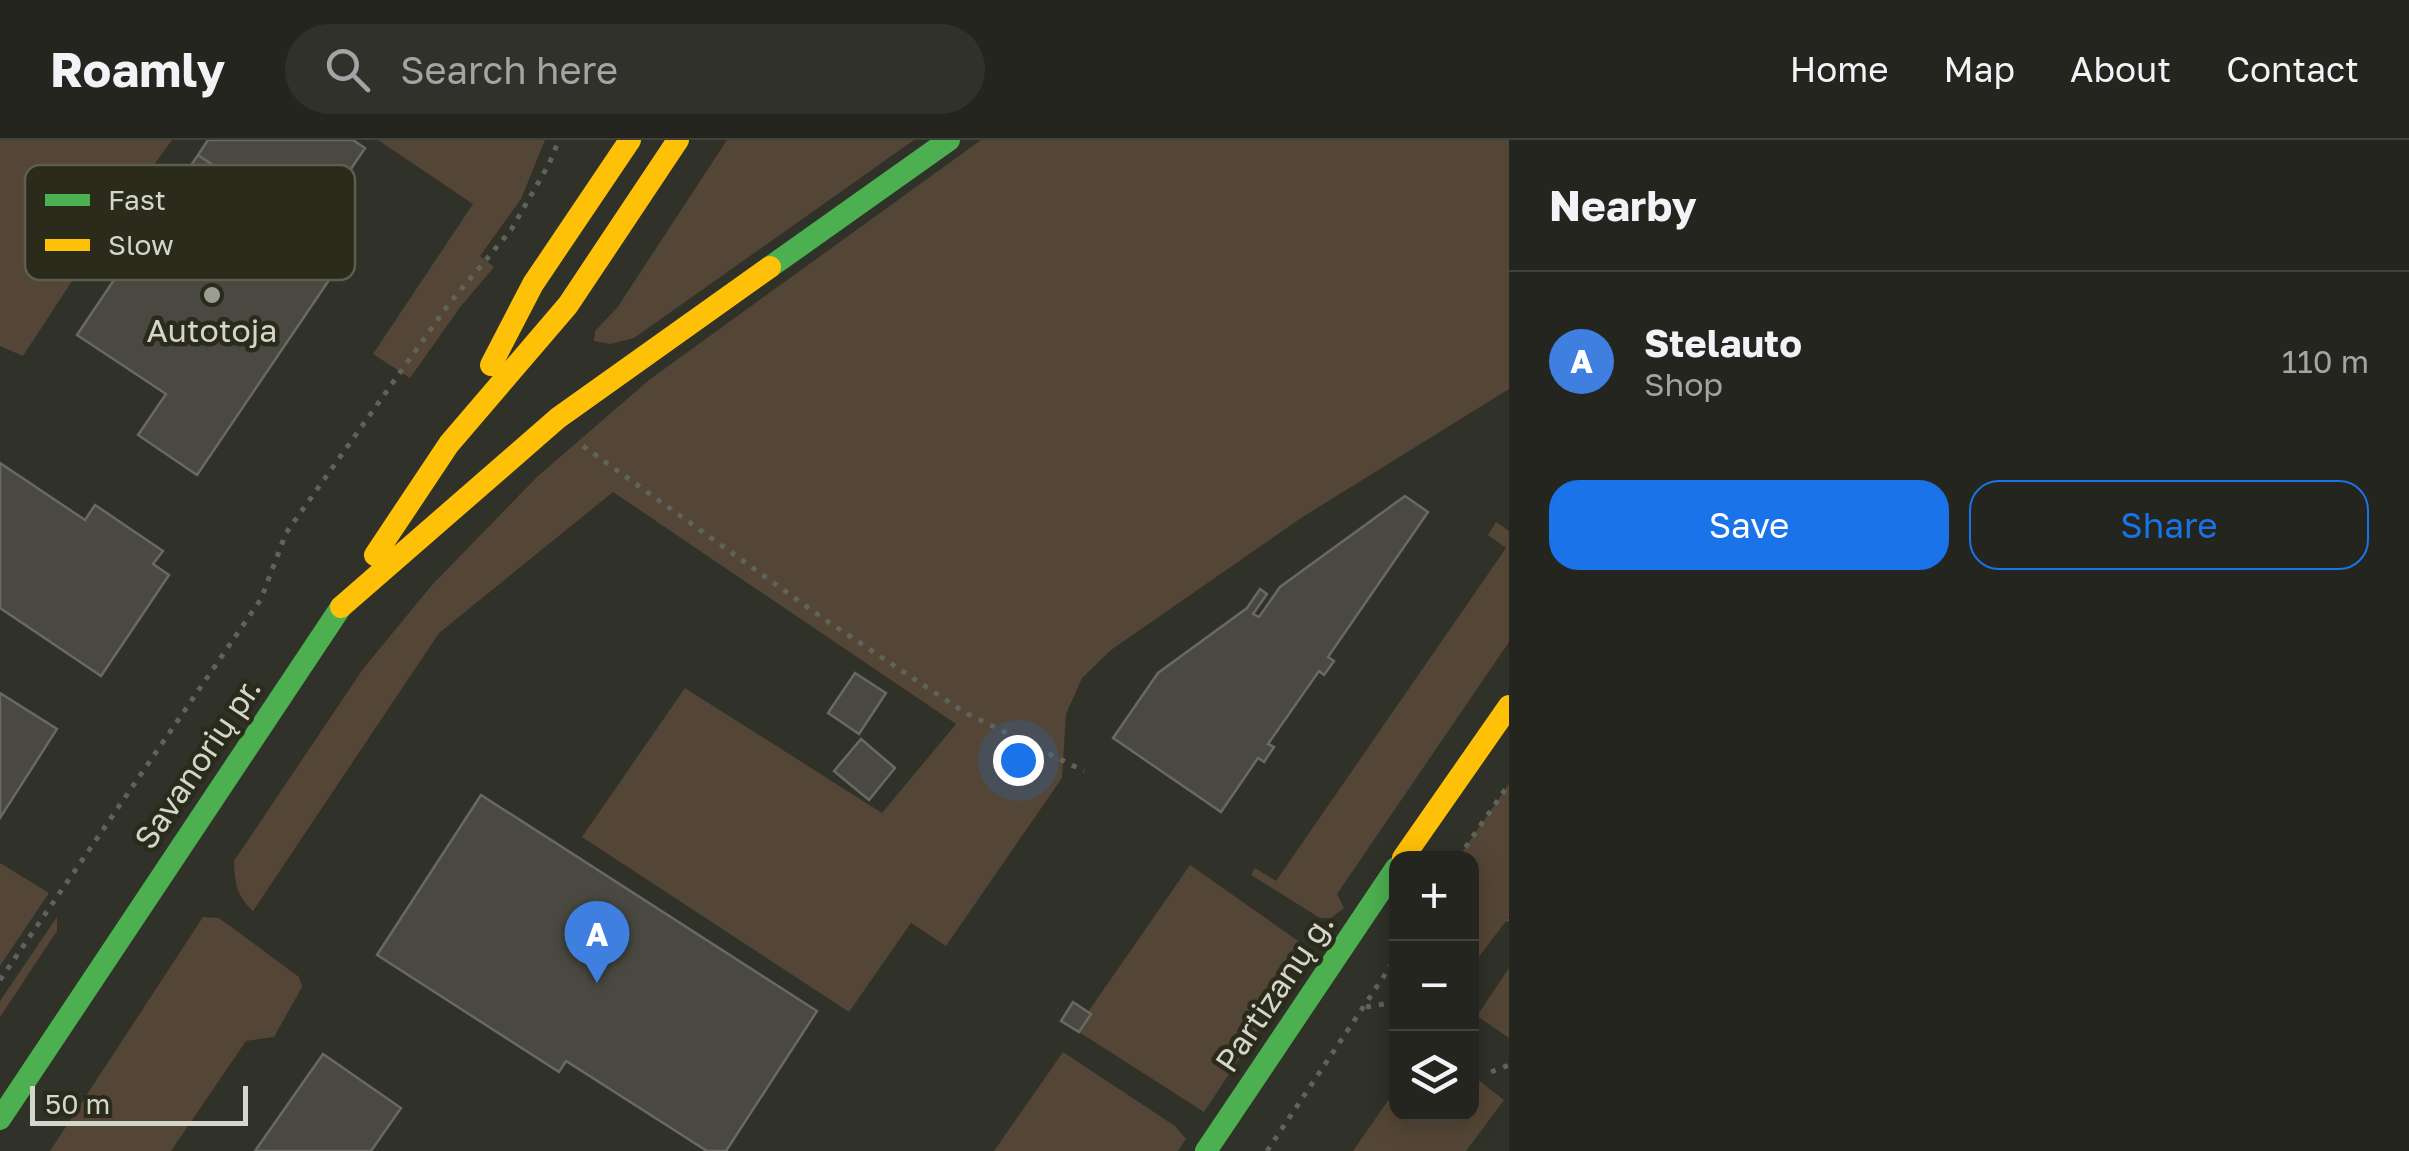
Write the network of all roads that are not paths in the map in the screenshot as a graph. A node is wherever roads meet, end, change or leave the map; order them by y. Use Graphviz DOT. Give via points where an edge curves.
graph roads {
  1 [pos="630,140"];
  2 [pos="678,140"];
  3 [pos="948,140"];
  4 [pos="566,194"];
  5 [pos="533,284"];
  6 [pos="449,444"];
  7 [pos="341,607"];
  8 [pos="1509,706"];
  9 [pos="1408,851"];
  10 [pos="1389,878"];
  11 [pos="0,1119"];
  12 [pos="1206,1151"];
  1 -- 5 [label="main road, Savanorių pr."];
  2 -- 6 [label="main road, Savanorių pr." via="568,305"];
  3 -- 7 [label="main road" via="558,418"];
  4 -- 5 [label="main road"];
  5 -- 6 [label="main road, Savanorių pr."];
  6 -- 7 [label="main road, Savanorių pr."];
  7 -- 11 [label="main road, Savanorių pr."];
  8 -- 9 [label="main road"];
  10 -- 12 [label="main road, Partizanų g."];
}
